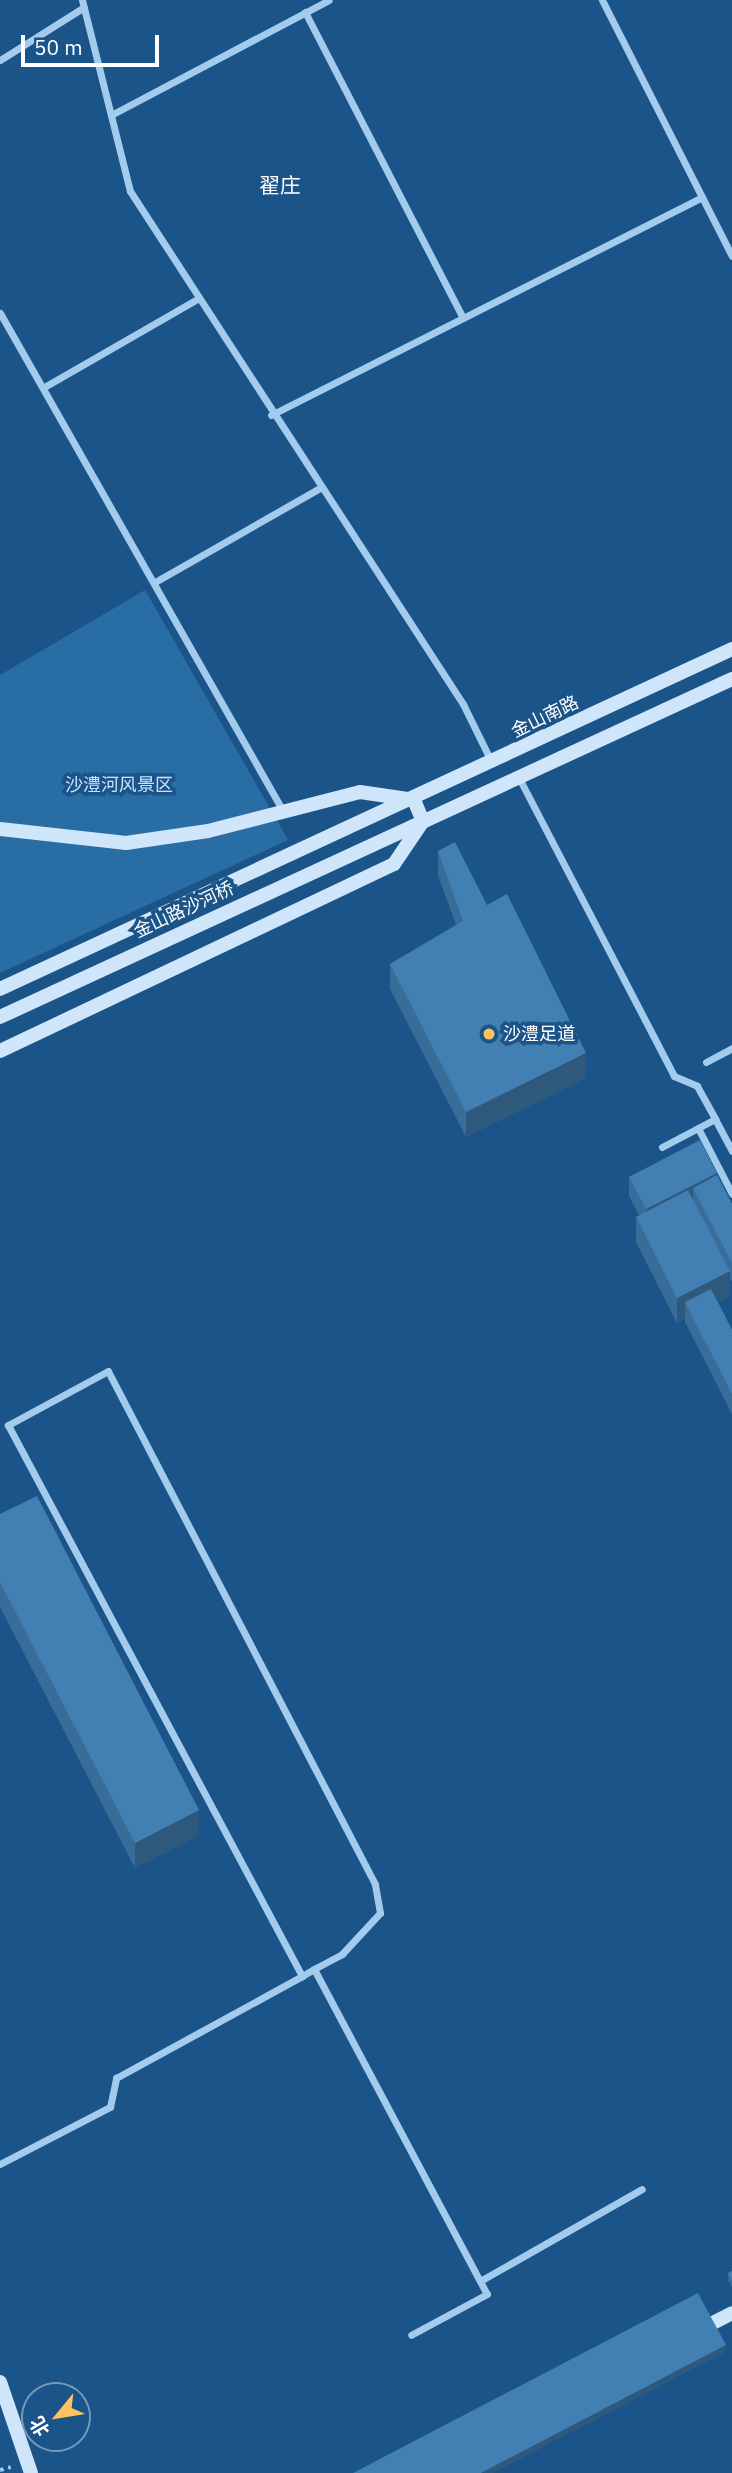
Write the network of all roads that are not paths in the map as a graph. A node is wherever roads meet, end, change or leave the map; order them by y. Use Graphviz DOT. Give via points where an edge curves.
graph roads {
  1 [pos="328,0"];
  2 [pos="603,0"];
  3 [pos="83,4"];
  4 [pos="306,12"];
  5 [pos="0,60"];
  6 [pos="111,115"];
  7 [pos="702,197"];
  8 [pos="732,256"];
  9 [pos="197,299"];
  10 [pos="0,313"];
  11 [pos="463,318"];
  12 [pos="46,386"];
  13 [pos="271,415"];
  14 [pos="320,488"];
  15 [pos="155,582"];
  16 [pos="732,649"];
  17 [pos="732,679"];
  18 [pos="492,764"];
  19 [pos="519,777"];
  20 [pos="414,800"];
  21 [pos="283,811"];
  22 [pos="373,817"];
  23 [pos="423,821"];
  24 [pos="0,830"];
  25 [pos="0,989"];
  26 [pos="0,1017"];
  27 [pos="732,1048"];
  28 [pos="0,1051"];
  29 [pos="706,1062"];
  30 [pos="715,1119"];
  31 [pos="698,1128"];
  32 [pos="662,1147"];
  33 [pos="732,1151"];
  34 [pos="732,1194"];
  35 [pos="314,1969"];
  36 [pos="302,1976"];
  37 [pos="0,2164"];
  38 [pos="642,2189"];
  39 [pos="478,2277"];
  40 [pos="732,2313"];
  41 [pos="411,2335"];
  42 [pos="684,2338"];
  43 [pos="1,2387"];
  44 [pos="31,2473"];
  1 -- 4 [label="street"];
  2 -- 7 [label="street"];
  3 -- 5 [label="street"];
  3 -- 6 [label="street"];
  4 -- 6 [label="street"];
  4 -- 11 [label="street"];
  6 -- 9 [label="street" via="130,191"];
  7 -- 8 [label="street"];
  7 -- 11 [label="street"];
  9 -- 12 [label="street"];
  9 -- 13 [label="street"];
  10 -- 12 [label="street"];
  11 -- 13 [label="street"];
  12 -- 15 [label="street"];
  13 -- 14 [label="street"];
  14 -- 15 [label="street"];
  14 -- 18 [label="street" via="463,704"];
  15 -- 21 [label="street"];
  16 -- 18 [label="main road, 金山南路"];
  17 -- 19 [label="main road"];
  18 -- 20 [label="main road, 金山南路"];
  19 -- 23 [label="main road"];
  19 -- 30 [label="street" via="674,1076 697,1086"];
  20 -- 21 [label="main road" via="360,792"];
  20 -- 22 [label="main road, 金山南路"];
  20 -- 23 [label="main road"];
  21 -- 24 [label="main road" via="126,843"];
  22 -- 25 [label="main road, 金山路沙河桥"];
  23 -- 26 [label="main road, 金山路沙河桥"];
  23 -- 28 [label="main road" via="394,864"];
  27 -- 29 [label="street"];
  30 -- 31 [label="street"];
  30 -- 33 [label="street"];
  31 -- 32 [label="street"];
  31 -- 34 [label="street"];
  35 -- 36 [label="street"];
  35 -- 36 [label="street" via="342,1954 380,1913 375,1884 108,1371 8,1424"];
  35 -- 39 [label="street"];
  36 -- 37 [label="street" via="116,2078 110,2107"];
  38 -- 39 [label="street"];
  39 -- 41 [label="street" via="487,2294"];
  40 -- 42 [label="main road"];
  43 -- 44 [label="main road"];
}
